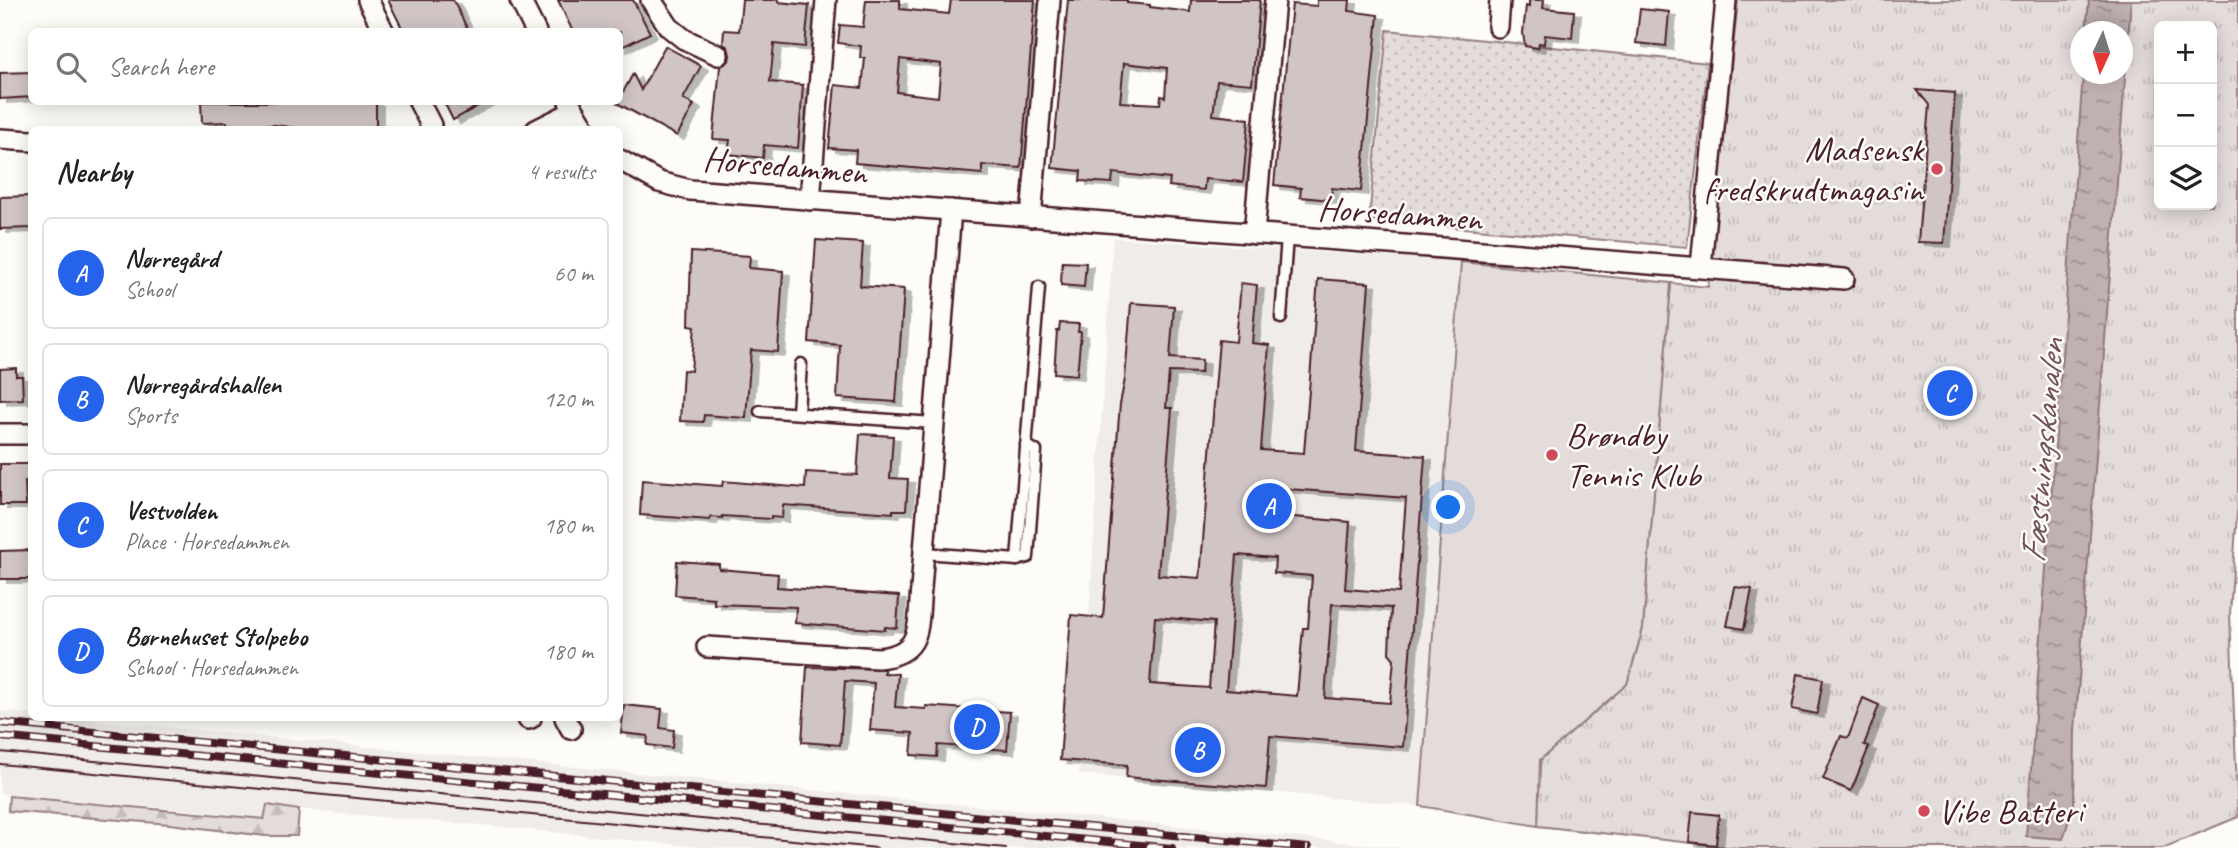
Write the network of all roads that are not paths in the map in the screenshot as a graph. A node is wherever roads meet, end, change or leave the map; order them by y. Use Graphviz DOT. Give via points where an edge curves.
graph roads {
  1 [pos="369,0"];
  2 [pos="520,0"];
  3 [pos="652,0"];
  4 [pos="826,0"];
  5 [pos="1050,0"];
  6 [pos="1275,0"];
  7 [pos="1500,0"];
  8 [pos="1726,0"];
  9 [pos="1498,27"];
  10 [pos="382,28"];
  11 [pos="534,28"];
  12 [pos="718,55"];
  13 [pos="421,105"];
  14 [pos="571,106"];
  15 [pos="431,125"];
  16 [pos="542,126"];
  17 [pos="584,126"];
  18 [pos="0,139"];
  19 [pos="28,141"];
  20 [pos="623,163"];
  21 [pos="810,200"];
  22 [pos="951,210"];
  23 [pos="1031,217"];
  24 [pos="1254,234"];
  25 [pos="1287,237"];
  26 [pos="1701,267"];
  27 [pos="1844,279"];
  28 [pos="1039,287"];
  29 [pos="1281,318"];
  30 [pos="802,364"];
  31 [pos="760,411"];
  32 [pos="798,413"];
  33 [pos="934,423"];
  34 [pos="0,434"];
  35 [pos="28,435"];
  36 [pos="924,553"];
  37 [pos="707,647"];
  1 -- 10 [label="street"];
  2 -- 11 [label="street"];
  3 -- 12 [label="street" via="668,27"];
  4 -- 21 [label="street"];
  5 -- 23 [label="street"];
  6 -- 24 [label="street"];
  7 -- 9 [label="street"];
  8 -- 26 [label="street"];
  13 -- 15 [label="street"];
  14 -- 16 [label="street"];
  14 -- 17 [label="street"];
  18 -- 19 [label="street"];
  20 -- 21 [label="street, Horsedammen" via="659,182 690,190"];
  21 -- 22 [label="street, Horsedammen"];
  22 -- 23 [label="street, Horsedammen"];
  22 -- 33 [label="street"];
  23 -- 24 [label="street, Horsedammen"];
  24 -- 25 [label="street, Horsedammen"];
  25 -- 26 [label="street, Horsedammen"];
  25 -- 29 [label="lane"];
  26 -- 27 [label="street, Horsedammen"];
  28 -- 36 [label="lane" via="1017,560"];
  30 -- 32 [label="lane"];
  31 -- 32 [label="lane"];
  32 -- 33 [label="lane"];
  33 -- 36 [label="street"];
  34 -- 35 [label="street"];
  36 -- 37 [label="street" via="916,633 910,648 896,656"];
}
